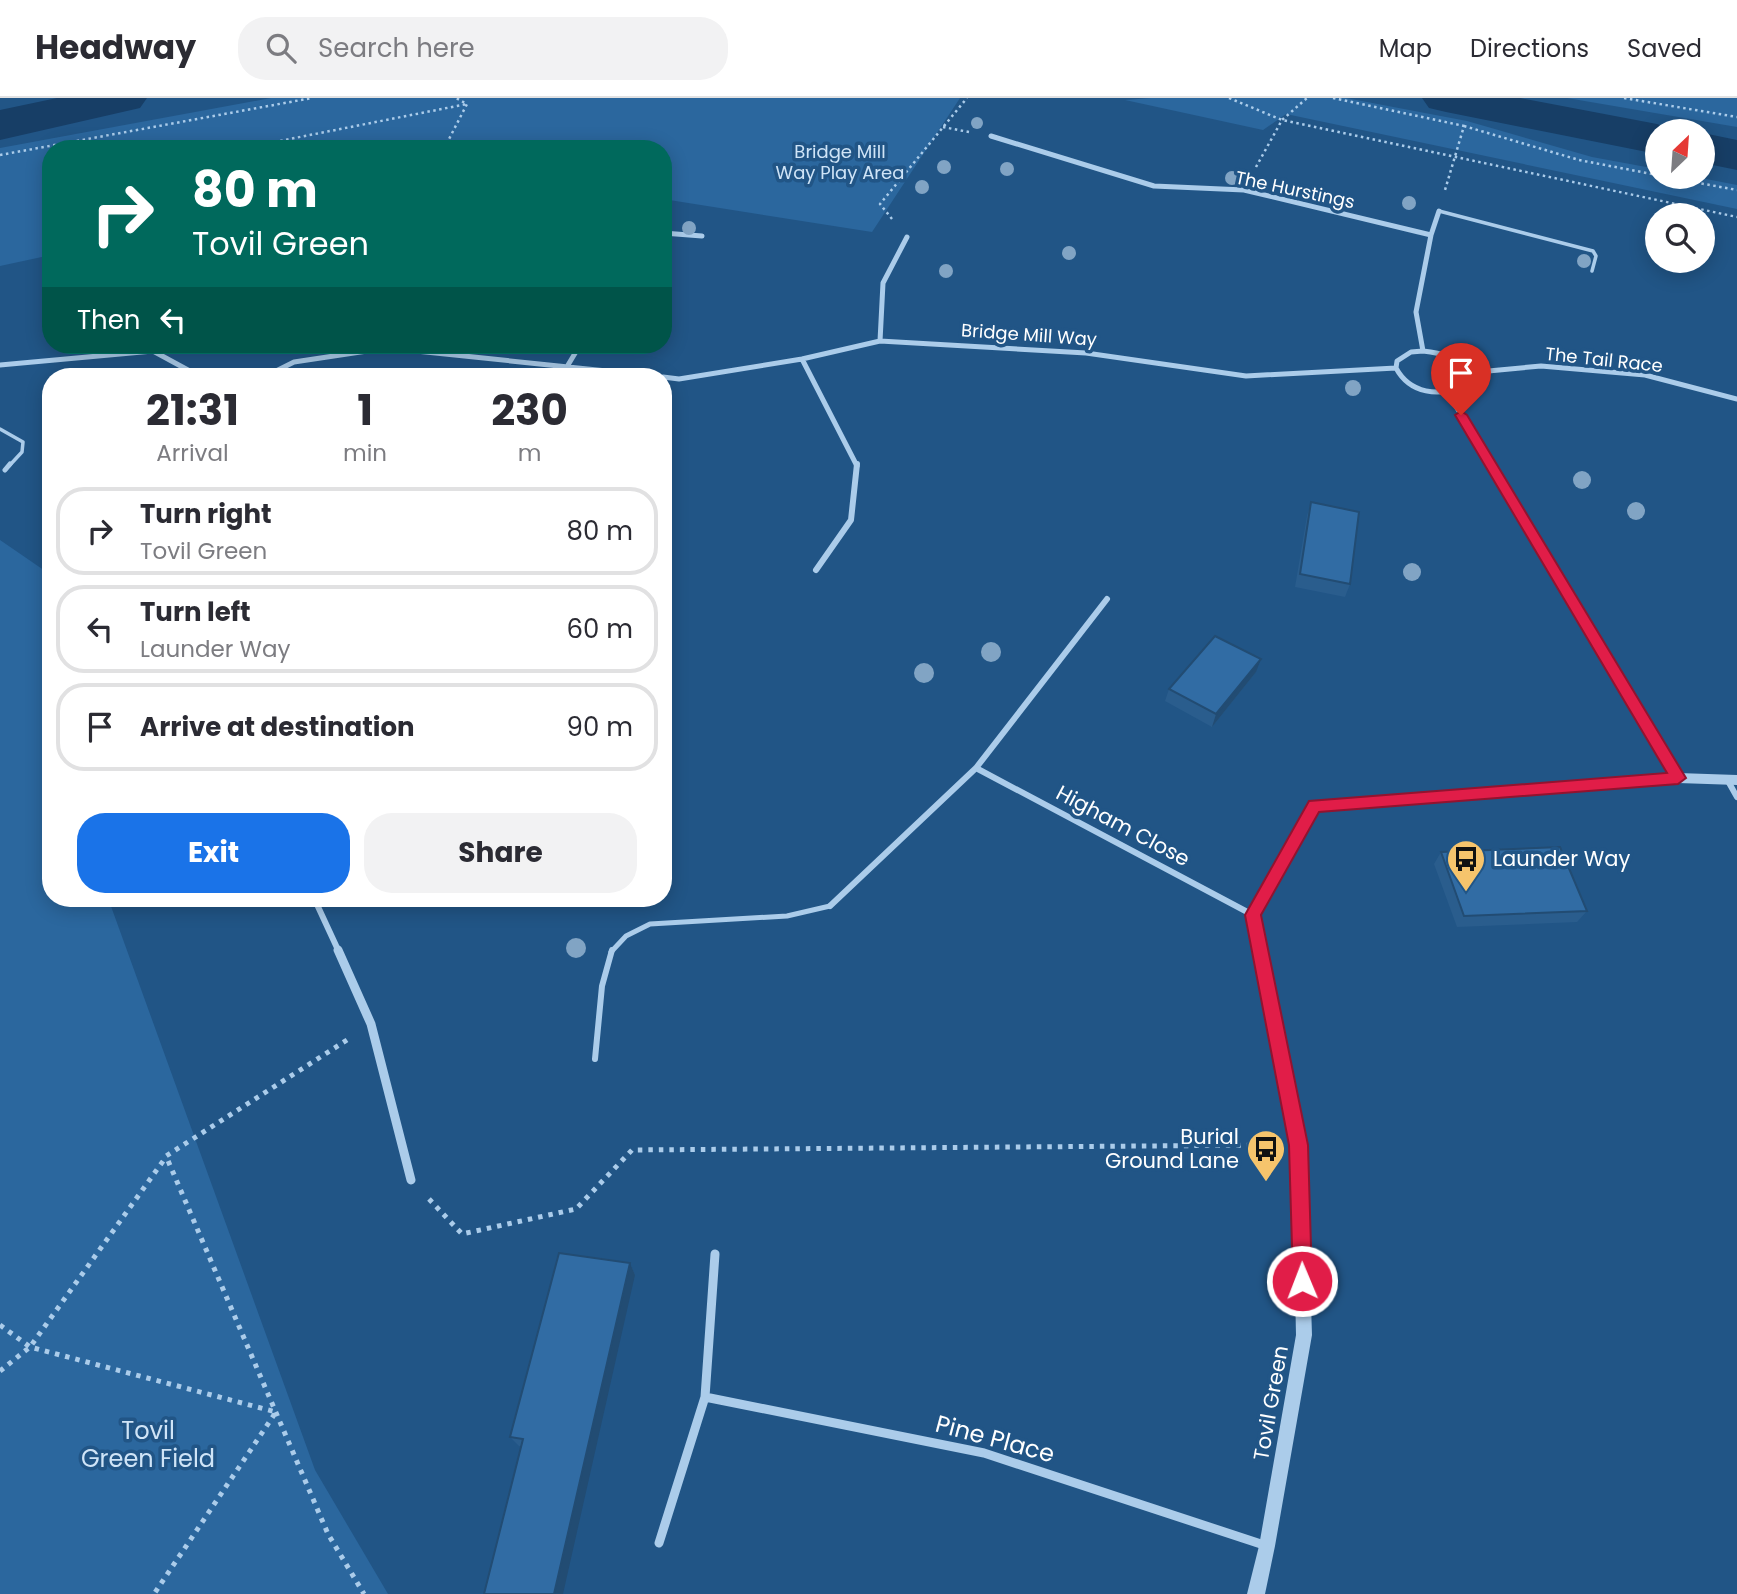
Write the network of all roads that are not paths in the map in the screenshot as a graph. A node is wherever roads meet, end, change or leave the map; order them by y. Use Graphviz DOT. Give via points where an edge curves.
graph roads {
  1 [pos="991,136"];
  2 [pos="1439,211"];
  3 [pos="672,234"];
  4 [pos="1431,235"];
  5 [pos="702,236"];
  6 [pos="907,237"];
  7 [pos="1592,271"];
  8 [pos="880,341"];
  9 [pos="1423,351"];
  10 [pos="120,354"];
  11 [pos="159,354"];
  12 [pos="348,354"];
  13 [pos="451,354"];
  14 [pos="575,354"];
  15 [pos="802,359"];
  16 [pos="0,365"];
  17 [pos="568,365"];
  18 [pos="184,368"];
  19 [pos="283,368"];
  20 [pos="592,368"];
  21 [pos="1396,368"];
  22 [pos="1467,373"];
  23 [pos="672,378"];
  24 [pos="1448,393"];
  25 [pos="1737,399"];
  26 [pos="0,429"];
  27 [pos="5,470"];
  28 [pos="816,570"];
  29 [pos="1107,599"];
  30 [pos="976,768"];
  31 [pos="1678,778"];
  32 [pos="1732,780"];
  33 [pos="1737,797"];
  34 [pos="830,906"];
  35 [pos="318,907"];
  36 [pos="1253,915"];
  37 [pos="595,1059"];
  38 [pos="411,1180"];
  39 [pos="715,1254"];
  40 [pos="705,1397"];
  41 [pos="659,1543"];
  42 [pos="1267,1546"];
  43 [pos="1256,1594"];
  1 -- 4 [label="street, The Hurstings" via="1154,186 1244,190"];
  2 -- 4 [label="street"];
  2 -- 7 [label="lane" via="1593,251"];
  3 -- 5 [label="street"];
  4 -- 9 [label="street" via="1416,312"];
  6 -- 8 [label="street" via="883,283"];
  8 -- 15 [label="street, Bridge Mill Way"];
  8 -- 21 [label="street, Bridge Mill Way" via="1086,353 1246,376"];
  9 -- 21 [label="street" via="1403,355"];
  9 -- 22 [label="street" via="1447,355"];
  10 -- 16 [label="street"];
  11 -- 18 [label="street"];
  12 -- 19 [label="street"];
  13 -- 17 [label="street"];
  14 -- 17 [label="street"];
  15 -- 23 [label="street, Bridge Mill Way"];
  15 -- 28 [label="street" via="857,465 851,520"];
  17 -- 20 [label="street"];
  21 -- 24 [label="street" via="1414,388"];
  22 -- 24 [label="street" via="1464,386"];
  22 -- 25 [label="street, The Tail Race" via="1541,366 1644,375"];
  24 -- 31 [label="street"];
  26 -- 27 [label="lane" via="23,442 22,452"];
  29 -- 30 [label="street"];
  30 -- 34 [label="street"];
  30 -- 36 [label="street, Higham Close"];
  31 -- 32 [label="street"];
  31 -- 36 [label="street" via="1314,806"];
  32 -- 33 [label="street"];
  34 -- 37 [label="lane" via="787,916 650,924 629,932 614,948 605,971"];
  35 -- 38 [label="street" via="371,1024"];
  36 -- 42 [label="street, Tovil Green" via="1299,1145 1304,1335"];
  39 -- 40 [label="street"];
  40 -- 41 [label="street"];
  40 -- 42 [label="street, Pine Place" via="984,1453"];
  42 -- 43 [label="street, Tovil Green"];
}
